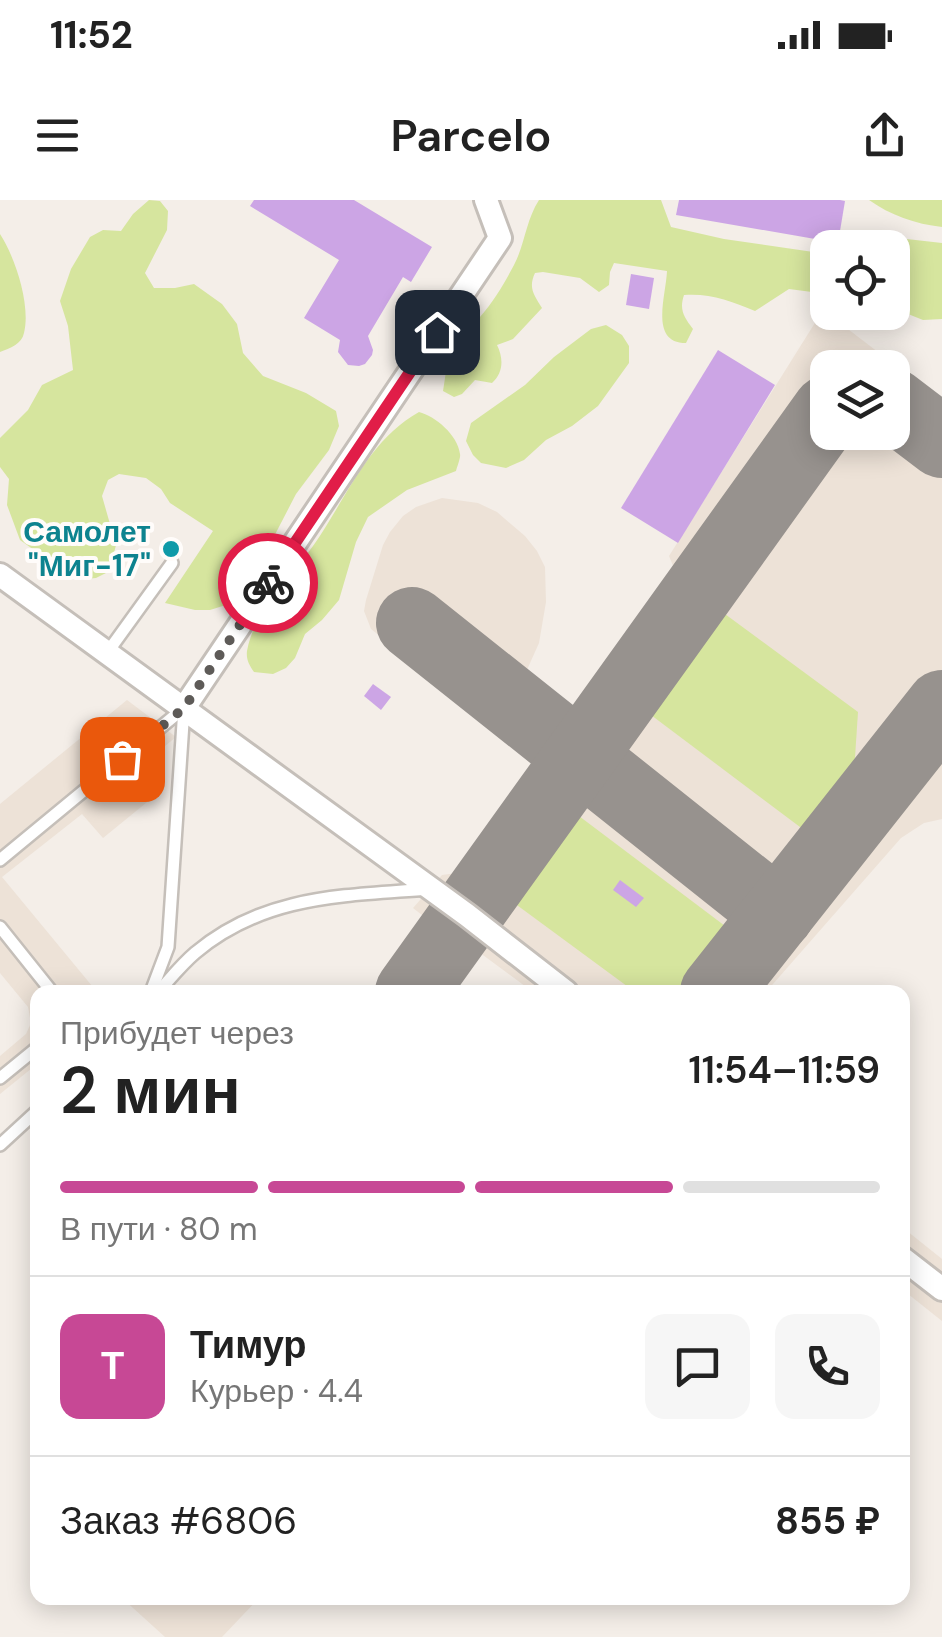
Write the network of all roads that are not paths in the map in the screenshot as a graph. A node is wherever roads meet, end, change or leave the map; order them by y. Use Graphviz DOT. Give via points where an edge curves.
graph roads {
  1 [pos="486,200"];
  2 [pos="172,563"];
  3 [pos="0,575"];
  4 [pos="107,652"];
  5 [pos="184,708"];
  6 [pos="0,860"];
  7 [pos="431,889"];
  8 [pos="0,926"];
  9 [pos="46,985"];
  10 [pos="156,985"];
  11 [pos="161,985"];
  12 [pos="557,985"];
  13 [pos="30,1054"];
  14 [pos="0,1078"];
  15 [pos="30,1117"];
  16 [pos="0,1145"];
  17 [pos="910,1264"];
  18 [pos="942,1289"];
  1 -- 5 [label="street" via="500,238"];
  2 -- 4 [label="lane"];
  3 -- 4 [label="street"];
  4 -- 5 [label="street"];
  5 -- 6 [label="lane"];
  5 -- 7 [label="street"];
  5 -- 10 [label="lane" via="168,946"];
  7 -- 11 [label="lane" via="278,907 211,942"];
  7 -- 12 [label="street"];
  8 -- 9 [label="lane"];
  13 -- 14 [label="lane"];
  15 -- 16 [label="lane"];
  17 -- 18 [label="street"];
}
